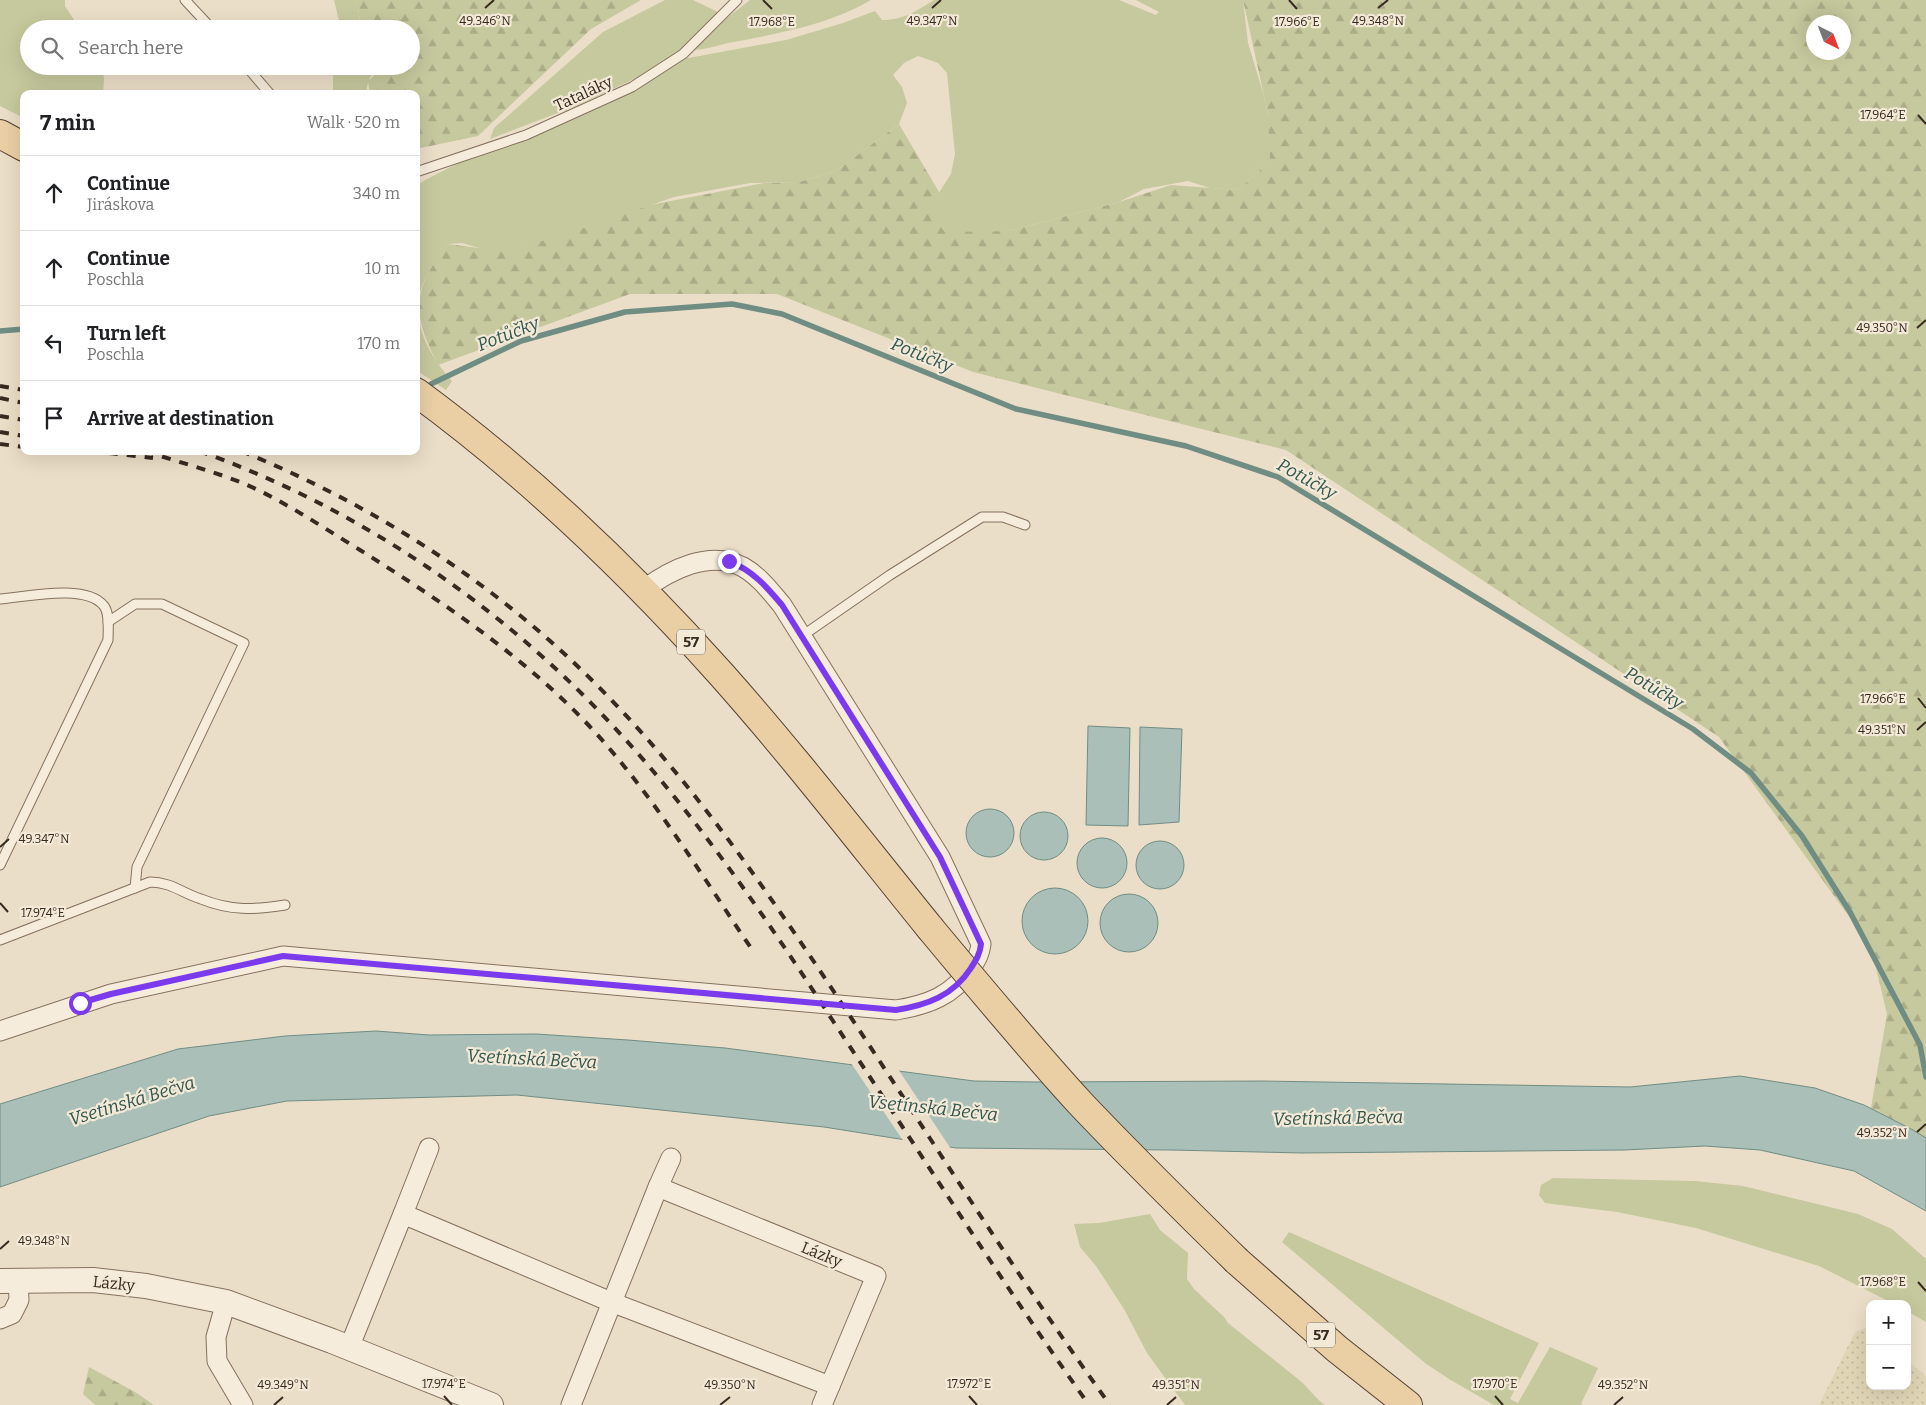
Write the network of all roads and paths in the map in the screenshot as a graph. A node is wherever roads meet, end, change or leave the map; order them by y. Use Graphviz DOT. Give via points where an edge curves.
graph roads {
  1 [pos="185,0"];
  2 [pos="737,0"];
  3 [pos="204,20"];
  4 [pos="254,75"];
  5 [pos="267,90"];
  6 [pos="0,134"];
  7 [pos="20,145"];
  8 [pos="420,171"];
  9 [pos="420,395"];
  10 [pos="1025,526"];
  11 [pos="643,590"];
  12 [pos="0,599"];
  13 [pos="108,622"];
  14 [pos="802,636"];
  15 [pos="0,866"];
  16 [pos="135,888"];
  17 [pos="285,905"];
  18 [pos="0,940"];
  19 [pos="0,1031"];
  20 [pos="428,1148"];
  21 [pos="671,1158"];
  22 [pos="658,1187"];
  23 [pos="403,1214"];
  24 [pos="9,1281"];
  25 [pos="226,1302"];
  26 [pos="611,1302"];
  27 [pos="0,1319"];
  28 [pos="349,1348"];
  29 [pos="830,1386"];
  30 [pos="243,1405"];
  31 [pos="491,1405"];
  32 [pos="571,1405"];
  33 [pos="822,1405"];
  34 [pos="1408,1405"];
  1 -- 3 [label="lane"];
  2 -- 8 [label="lane, Tataláky" via="684,54 632,87 526,136"];
  4 -- 5 [label="lane"];
  6 -- 7 [label="main road"];
  9 -- 11 [label="main road, 57" via="580,528"];
  10 -- 14 [label="lane" via="1002,517 982,516"];
  11 -- 14 [label="street" via="663,576 689,565 729,561 745,568 763,583"];
  11 -- 34 [label="main road, 57, bridge" via="728,682 930,928 1080,1102 1237,1261 1337,1350"];
  12 -- 13 [label="lane" via="73,592 93,596 105,607"];
  13 -- 15 [label="lane" via="108,640"];
  13 -- 16 [label="lane" via="135,604 162,604 244,643 137,867"];
  14 -- 19 [label="street" via="944,865 981,944 980,954 965,978 947,994 930,1002 896,1010 283,956 111,994"];
  16 -- 17 [label="lane" via="150,882 162,882 200,899 234,909 256,910"];
  16 -- 18 [label="lane"];
  20 -- 23 [label="street"];
  21 -- 22 [label="street"];
  22 -- 26 [label="street"];
  22 -- 29 [label="street, Lázky" via="876,1276"];
  23 -- 26 [label="street"];
  23 -- 28 [label="street"];
  24 -- 25 [label="street, Lázky" via="93,1280 146,1286"];
  24 -- 27 [label="street" via="19,1300 12,1314"];
  25 -- 28 [label="street, Lázky"];
  25 -- 30 [label="street" via="216,1337 216,1361"];
  26 -- 29 [label="street"];
  26 -- 32 [label="street"];
  28 -- 31 [label="street, Lázky"];
  29 -- 33 [label="street, Lázky"];
}
